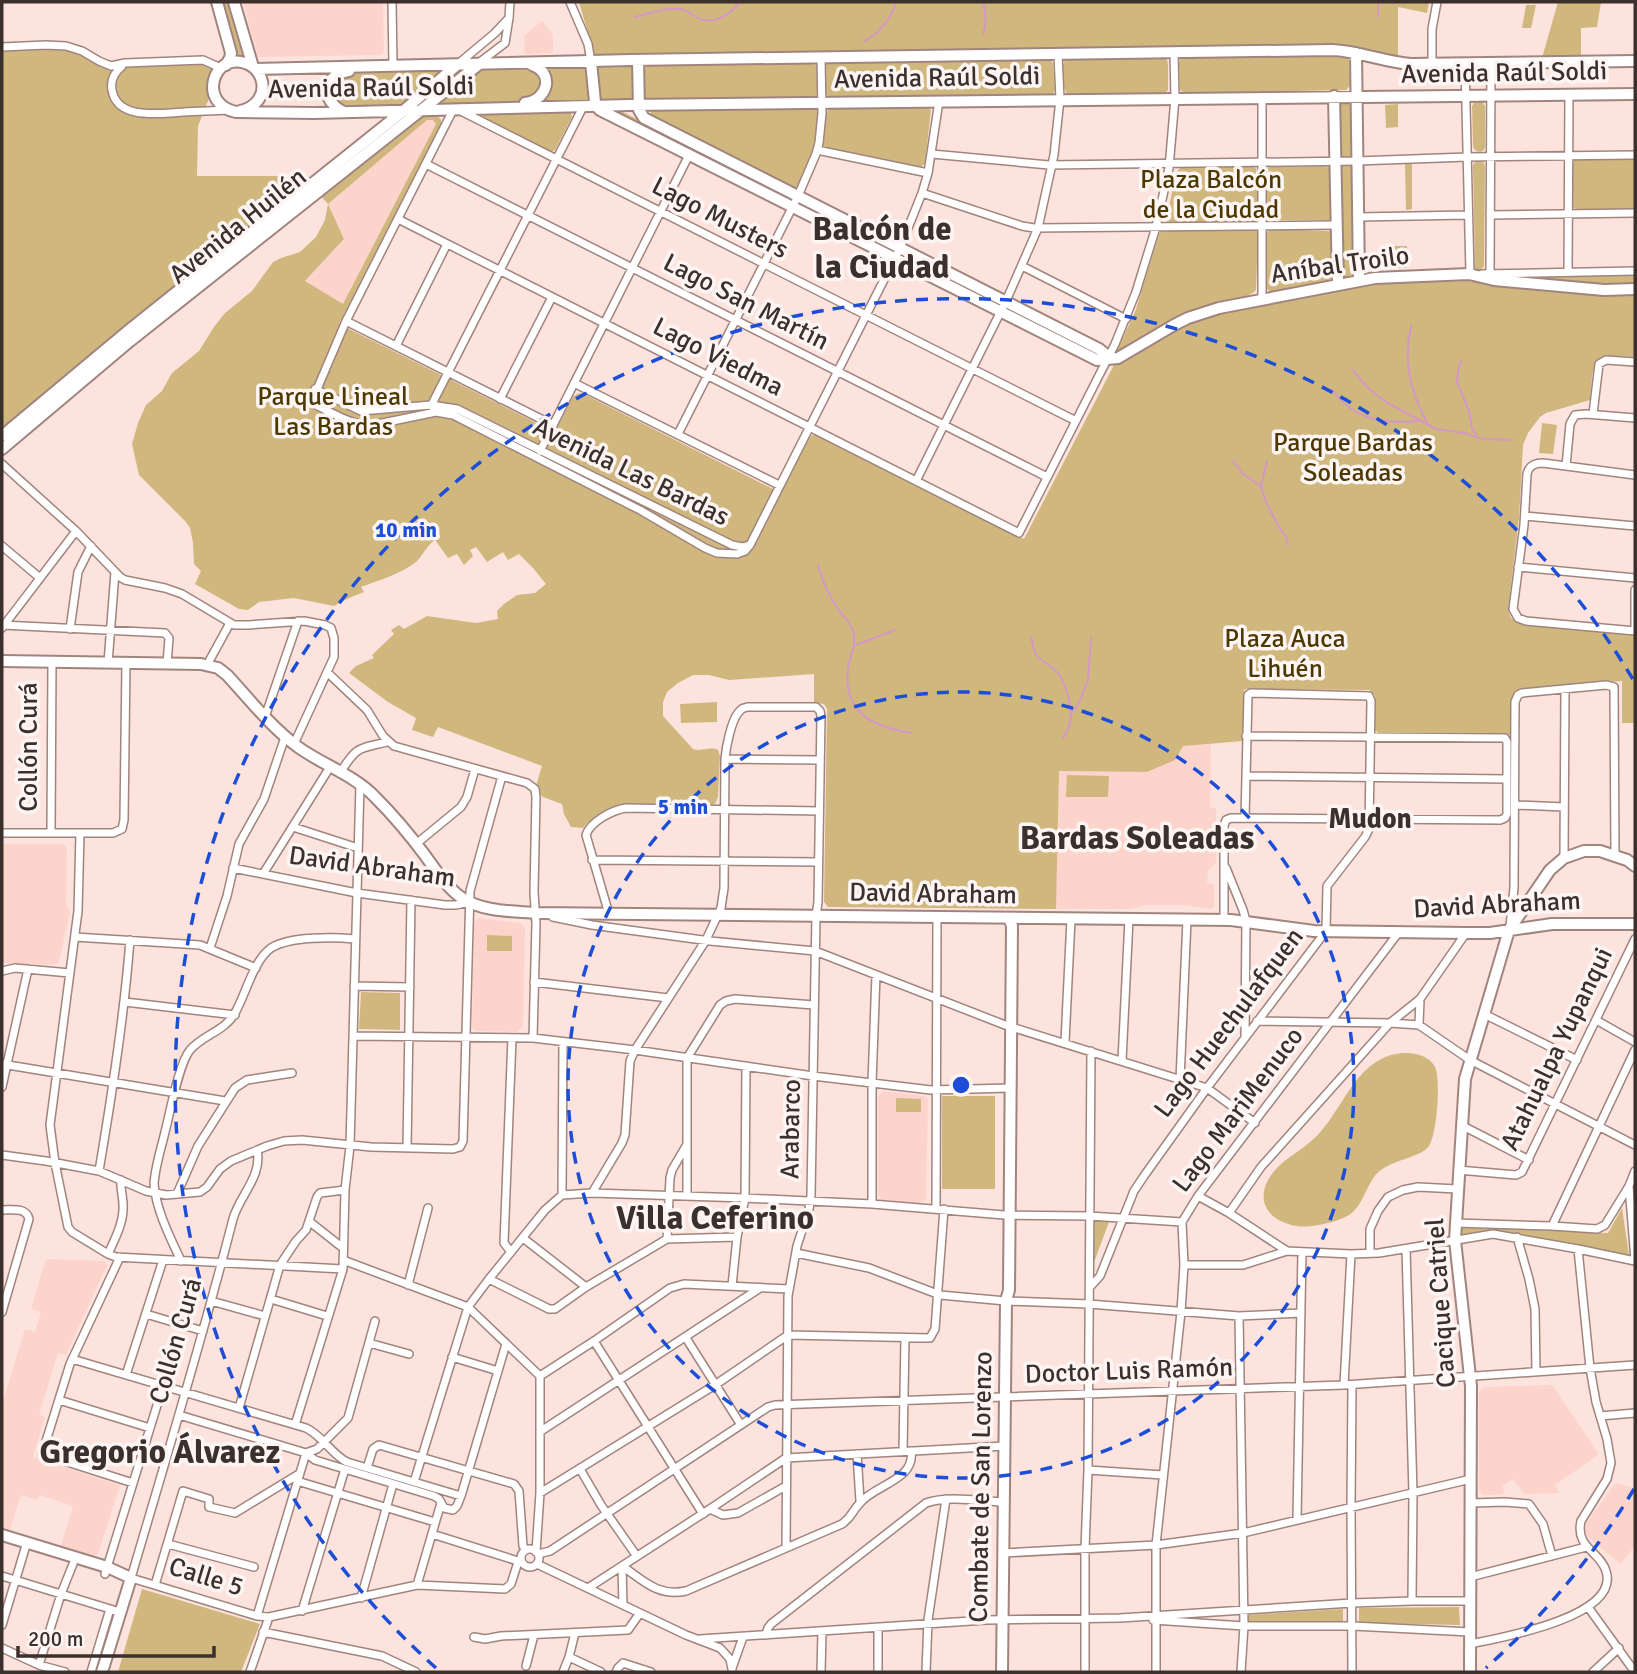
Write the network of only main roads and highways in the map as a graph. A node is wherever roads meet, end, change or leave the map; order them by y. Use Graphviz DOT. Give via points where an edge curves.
graph roads {
  1 [pos="217,2"];
  2 [pos="234,2"];
  3 [pos="1356,53"];
  4 [pos="638,60"];
  5 [pos="1635,61"];
  6 [pos="591,62"];
  7 [pos="524,64"];
  8 [pos="457,65"];
  9 [pos="478,65"];
  10 [pos="224,66"];
  11 [pos="372,67"];
  12 [pos="254,68"];
  13 [pos="1635,94"];
  14 [pos="1334,96"];
  15 [pos="1357,97"];
  16 [pos="639,105"];
  17 [pos="596,106"];
  18 [pos="503,109"];
  19 [pos="240,111"];
  20 [pos="419,111"];
  21 [pos="372,112"];
  22 [pos="402,112"];
  23 [pos="346,113"];
  24 [pos="382,128"];
  25 [pos="1359,280"];
  26 [pos="1338,285"];
  27 [pos="1635,289"];
  28 [pos="1003,307"];
  29 [pos="2,436"];
  30 [pos="2,449"];
  31 [pos="2,661"];
  32 [pos="1633,862"];
  33 [pos="1531,897"];
  34 [pos="1009,918"];
  35 [pos="1635,924"];
  36 [pos="1536,925"];
  37 [pos="1509,930"];
  38 [pos="2,1535"];
  39 [pos="2,1542"];
  40 [pos="26,1546"];
  41 [pos="106,1570"];
  42 [pos="131,1578"];
  43 [pos="102,1672"];
  44 [pos="1002,1672"];
  45 [pos="1470,1672"];
  1 -- 10 [label="main road" via="231,53"];
  2 -- 12 [label="main road"];
  3 -- 4 [label="main road, Avenida Raúl Soldi"];
  3 -- 5 [label="main road, Avenida Raúl Soldi" via="1402,64"];
  3 -- 15 [label="main road"];
  4 -- 6 [label="main road, Avenida Raúl Soldi"];
  4 -- 16 [label="main road"];
  6 -- 7 [label="main road, Avenida Raúl Soldi"];
  6 -- 17 [label="main road"];
  7 -- 9 [label="main road, Avenida Raúl Soldi"];
  7 -- 18 [label="main road" via="538,67 544,74 543,93 533,102"];
  8 -- 9 [label="main road, Avenida Raúl Soldi"];
  8 -- 11 [label="main road, Avenida Raúl Soldi"];
  8 -- 22 [label="main road, Avenida Huilén"];
  9 -- 20 [label="main road, Avenida Huilén"];
  10 -- 12 [label="main road" via="241,62"];
  10 -- 19 [label="main road" via="214,80 213,92 218,103"];
  11 -- 12 [label="main road, Avenida Raúl Soldi"];
  11 -- 23 [label="main road" via="342,72 330,82 329,100"];
  12 -- 19 [label="main road" via="262,81 261,96"];
  13 -- 15 [label="main road, Avenida Raúl Soldi"];
  14 -- 15 [label="main road, Avenida Raúl Soldi"];
  14 -- 16 [label="main road, Avenida Raúl Soldi"];
  14 -- 26 [label="main road"];
  15 -- 25 [label="main road"];
  16 -- 17 [label="main road, Avenida Raúl Soldi"];
  16 -- 28 [label="main road" via="644,118 900,248"];
  17 -- 18 [label="main road, Avenida Raúl Soldi"];
  17 -- 28 [label="main road" via="894,259"];
  18 -- 20 [label="main road, Avenida Raúl Soldi"];
  19 -- 23 [label="main road, Avenida Raúl Soldi"];
  20 -- 22 [label="main road, Avenida Raúl Soldi"];
  20 -- 30 [label="main road, Avenida Huilén"];
  21 -- 22 [label="main road, Avenida Raúl Soldi"];
  21 -- 23 [label="main road, Avenida Raúl Soldi"];
  21 -- 24 [label="main road" via="383,117"];
  22 -- 24 [label="main road, Avenida Huilén"];
  24 -- 29 [label="main road, Avenida Huilén"];
  25 -- 26 [label="main road, Aníbal Troilo"];
  25 -- 27 [label="main road, Aníbal Troilo" via="1469,274 1490,280"];
  26 -- 28 [label="main road, Aníbal Troilo" via="1219,308 1188,318 1118,358 1107,359 1099,349"];
  31 -- 34 [label="main road, David Abraham" via="207,665 223,670 290,741 374,796 460,897 487,908 536,913"];
  32 -- 33 [label="main road" via="1584,851 1564,858 1550,870"];
  33 -- 36 [label="main road" via="1529,916"];
  33 -- 37 [label="main road"];
  34 -- 37 [label="main road, David Abraham" via="1224,920 1326,931"];
  34 -- 44 [label="main road, Combate de San Lorenzo"];
  35 -- 36 [label="main road, David Abraham"];
  36 -- 37 [label="main road, David Abraham"];
  37 -- 45 [label="main road, Cacique Catriel" via="1464,1087 1455,1223 1471,1376"];
  38 -- 40 [label="main road, Calle 5"];
  39 -- 40 [label="main road, Calle 5"];
  40 -- 41 [label="main road, Calle 5"];
  40 -- 41 [label="main road, Calle 5" via="73,1564"];
  41 -- 42 [label="main road, Calle 5"];
  42 -- 43 [label="main road, Collón Curá" via="115,1610"];
}
